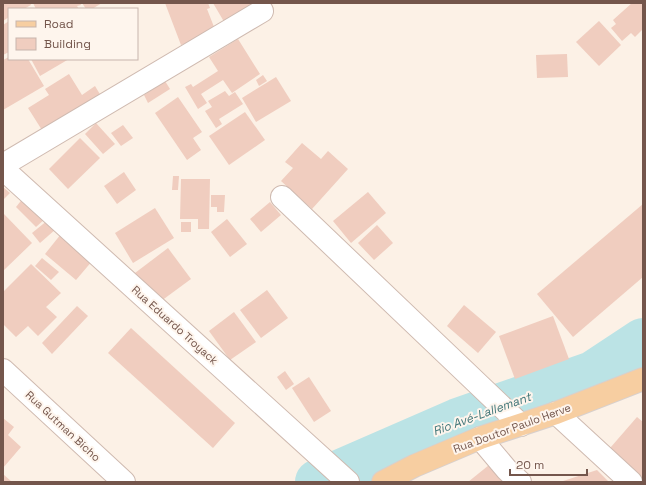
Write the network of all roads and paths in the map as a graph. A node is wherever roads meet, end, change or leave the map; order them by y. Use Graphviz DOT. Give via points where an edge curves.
graph roads {
  1 [pos="262,12"];
  2 [pos="3,165"];
  3 [pos="3,169"];
  4 [pos="282,197"];
  5 [pos="3,370"];
  6 [pos="643,379"];
  7 [pos="556,413"];
  8 [pos="514,418"];
  9 [pos="480,438"];
  10 [pos="124,482"];
  11 [pos="348,482"];
  12 [pos="383,482"];
  13 [pos="520,482"];
  14 [pos="631,482"];
  1 -- 2 [label="street"];
  3 -- 11 [label="street, Rua Eduardo Troyack"];
  4 -- 8 [label="street"];
  5 -- 10 [label="street, Rua Gutman Bicho"];
  6 -- 7 [label="main road, Rua Doutor Paulo Herve"];
  7 -- 8 [label="main road, Rua Doutor Paulo Herve"];
  7 -- 14 [label="street"];
  8 -- 9 [label="main road, Rua Doutor Paulo Herve"];
  9 -- 12 [label="main road, Rua Doutor Paulo Herve"];
  9 -- 13 [label="street"];
}
